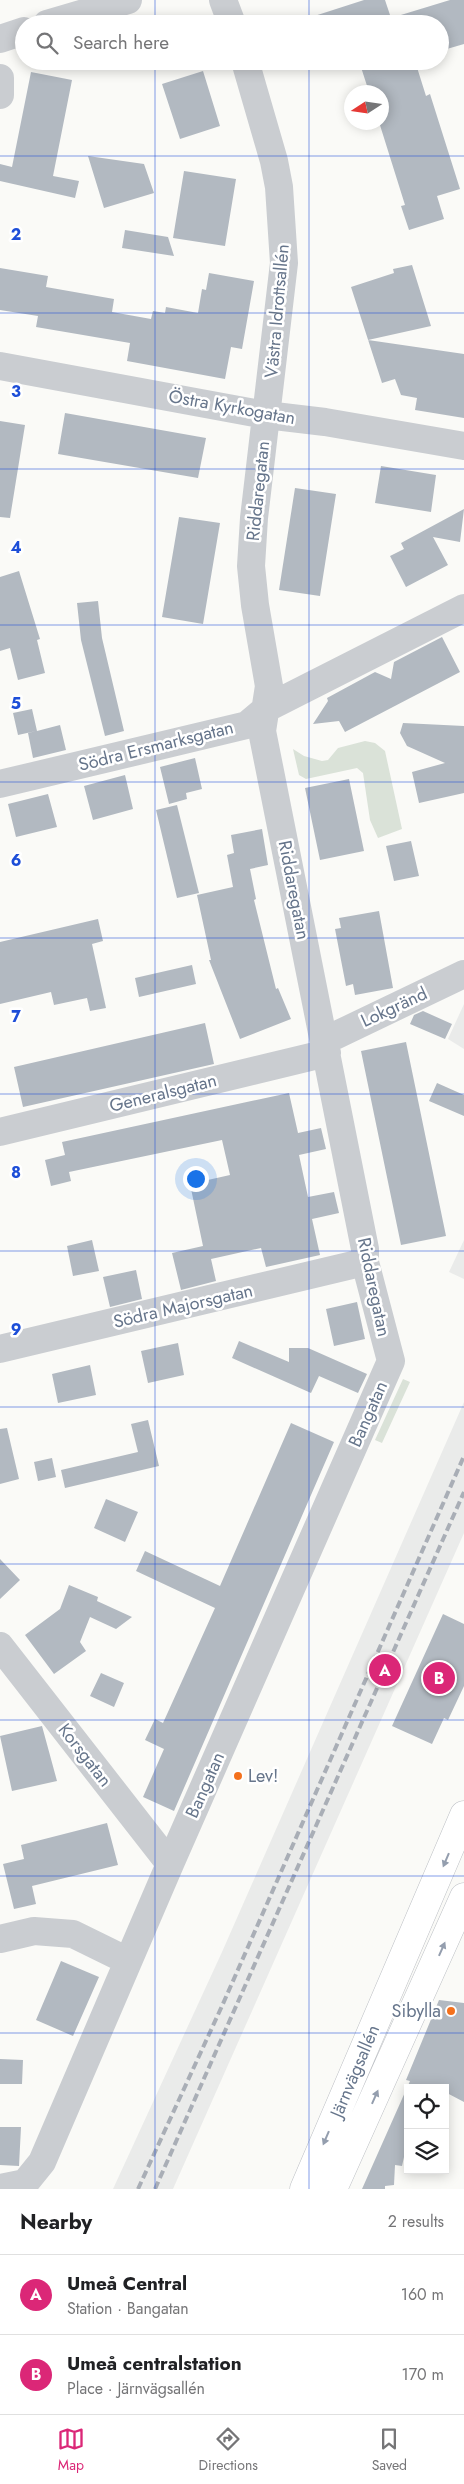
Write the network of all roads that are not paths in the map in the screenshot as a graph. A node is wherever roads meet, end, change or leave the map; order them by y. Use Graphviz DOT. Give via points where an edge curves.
graph roads {
  1 [pos="128,0"];
  2 [pos="223,0"];
  3 [pos="77,15"];
  4 [pos="229,15"];
  5 [pos="15,35"];
  6 [pos="0,39"];
  7 [pos="247,70"];
  8 [pos="0,78"];
  9 [pos="0,95"];
  10 [pos="0,366"];
  11 [pos="266,415"];
  12 [pos="464,446"];
  13 [pos="464,608"];
  14 [pos="267,708"];
  15 [pos="0,784"];
  16 [pos="464,974"];
  17 [pos="326,1047"];
  18 [pos="0,1132"];
  19 [pos="365,1262"];
  20 [pos="0,1349"];
  21 [pos="391,1361"];
  22 [pos="0,1646"];
  23 [pos="464,1815"];
  24 [pos="170,1864"];
  25 [pos="428,1901"];
  26 [pos="462,1909"];
  27 [pos="0,1939"];
  28 [pos="128,1961"];
  29 [pos="0,2188"];
  30 [pos="304,2189"];
  31 [pos="333,2189"];
  1 -- 3 [label="street"];
  2 -- 4 [label="street"];
  5 -- 6 [label="street"];
  7 -- 11 [label="street, Västra Idrottsallén" via="274,161 282,223 284,263"];
  8 -- 9 [label="street"];
  10 -- 11 [label="street, Östra Kyrkogatan"];
  11 -- 12 [label="street, Östra Kyrkogatan"];
  11 -- 14 [label="street, Riddaregatan" via="251,566 268,686"];
  13 -- 14 [label="street, Södra Ersmarksgatan"];
  14 -- 15 [label="street, Södra Ersmarksgatan" via="247,724"];
  14 -- 17 [label="street, Riddaregatan" via="262,731"];
  16 -- 17 [label="street, Lokgränd"];
  17 -- 18 [label="street, Generalsgatan"];
  17 -- 19 [label="street, Riddaregatan"];
  19 -- 20 [label="street, Södra Majorsgatan"];
  19 -- 21 [label="street, Riddaregatan"];
  21 -- 24 [label="street, Bangatan"];
  22 -- 24 [label="street, Korsgatan"];
  23 -- 25 [label="main road, Järnvägsallén, one-way"];
  24 -- 28 [label="street, Bangatan"];
  25 -- 26 [label="street"];
  25 -- 30 [label="main road, Järnvägsallén, one-way"];
  31 -- 26 [label="main road, Järnvägsallén, one-way"];
  27 -- 28 [label="street" via="34,1931 73,1934"];
  28 -- 29 [label="street, Bangatan" via="42,2162 26,2182"];
}
